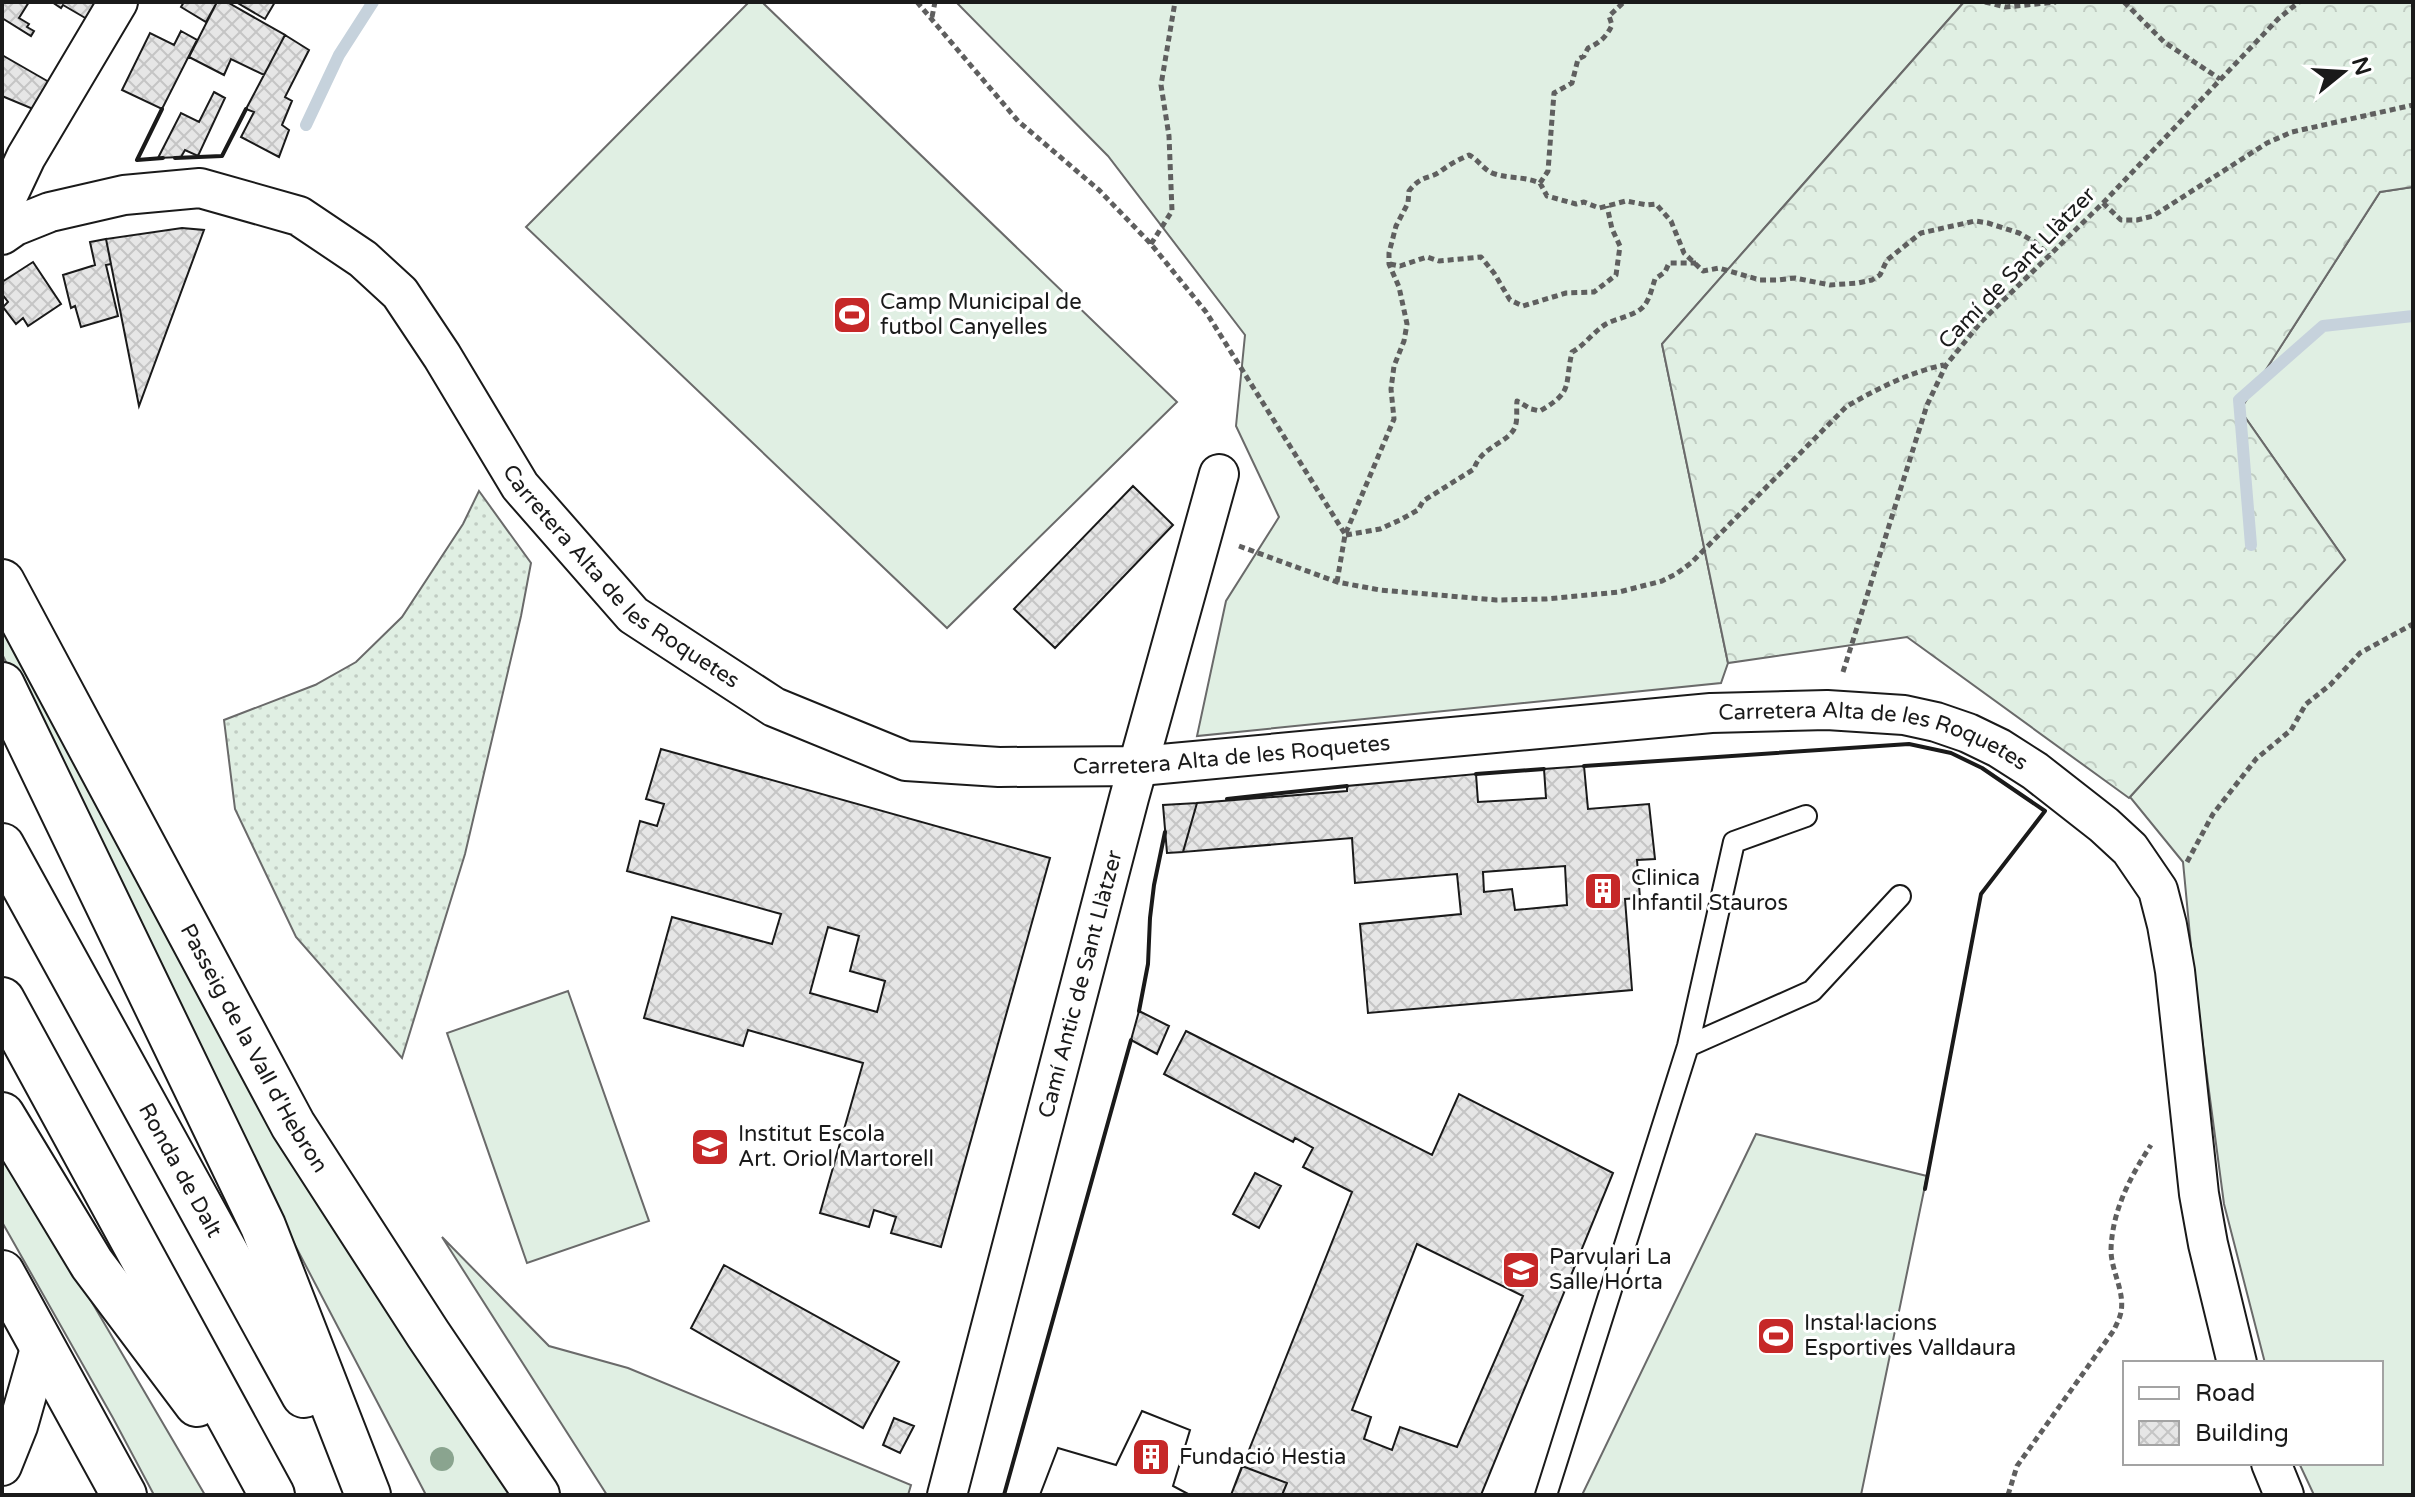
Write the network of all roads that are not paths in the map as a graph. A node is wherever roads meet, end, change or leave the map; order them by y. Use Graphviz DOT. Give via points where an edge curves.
graph roads {
  1 [pos="118,2"];
  2 [pos="2,208"];
  3 [pos="2,235"];
  4 [pos="1219,474"];
  5 [pos="2,582"];
  6 [pos="2,685"];
  7 [pos="1140,766"];
  8 [pos="1806,816"];
  9 [pos="2,846"];
  10 [pos="1900,896"];
  11 [pos="2,1000"];
  12 [pos="1688,1046"];
  13 [pos="2,1115"];
  14 [pos="2,1273"];
  15 [pos="41,1345"];
  16 [pos="2237,1361"];
  17 [pos="2272,1465"];
  18 [pos="2,1466"];
  19 [pos="124,1495"];
  20 [pos="265,1495"];
  21 [pos="272,1495"];
  22 [pos="359,1495"];
  23 [pos="368,1495"];
  24 [pos="537,1495"];
  25 [pos="947,1495"];
  26 [pos="1546,1495"];
  27 [pos="2284,1495"];
  1 -- 2 [label="street" via="26,157"];
  3 -- 7 [label="street, Carretera Alta de les Roquetes" via="50,212 124,195 200,188 299,216 363,259 400,293 520,486 633,615 697,657 774,707 906,761 999,767"];
  4 -- 7 [label="street, Camí Antic de Sant Llàtzer"];
  5 -- 24 [label="main road, Passeig de la Vall d'Hebron" via="293,1125"];
  6 -- 23 [label="main road" via="263,1226"];
  7 -- 16 [label="street, Carretera Alta de les Roquetes" via="1711,713 1827,710 1936,722 1999,748 2104,825 2130,849 2158,890 2175,971 2199,1194"];
  7 -- 25 [label="street, Camí Antic de Sant Llàtzer"];
  8 -- 12 [label="lane" via="1734,842"];
  9 -- 22 [label="main road, Ronda de Dalt"];
  10 -- 12 [label="lane" via="1812,991"];
  11 -- 21 [label="main road"];
  12 -- 26 [label="lane"];
  13 -- 20 [label="main road" via="92,1264"];
  14 -- 15 [label="main road"];
  15 -- 18 [label="street"];
  15 -- 19 [label="main road"];
  17 -- 27 [label="street"];
}
